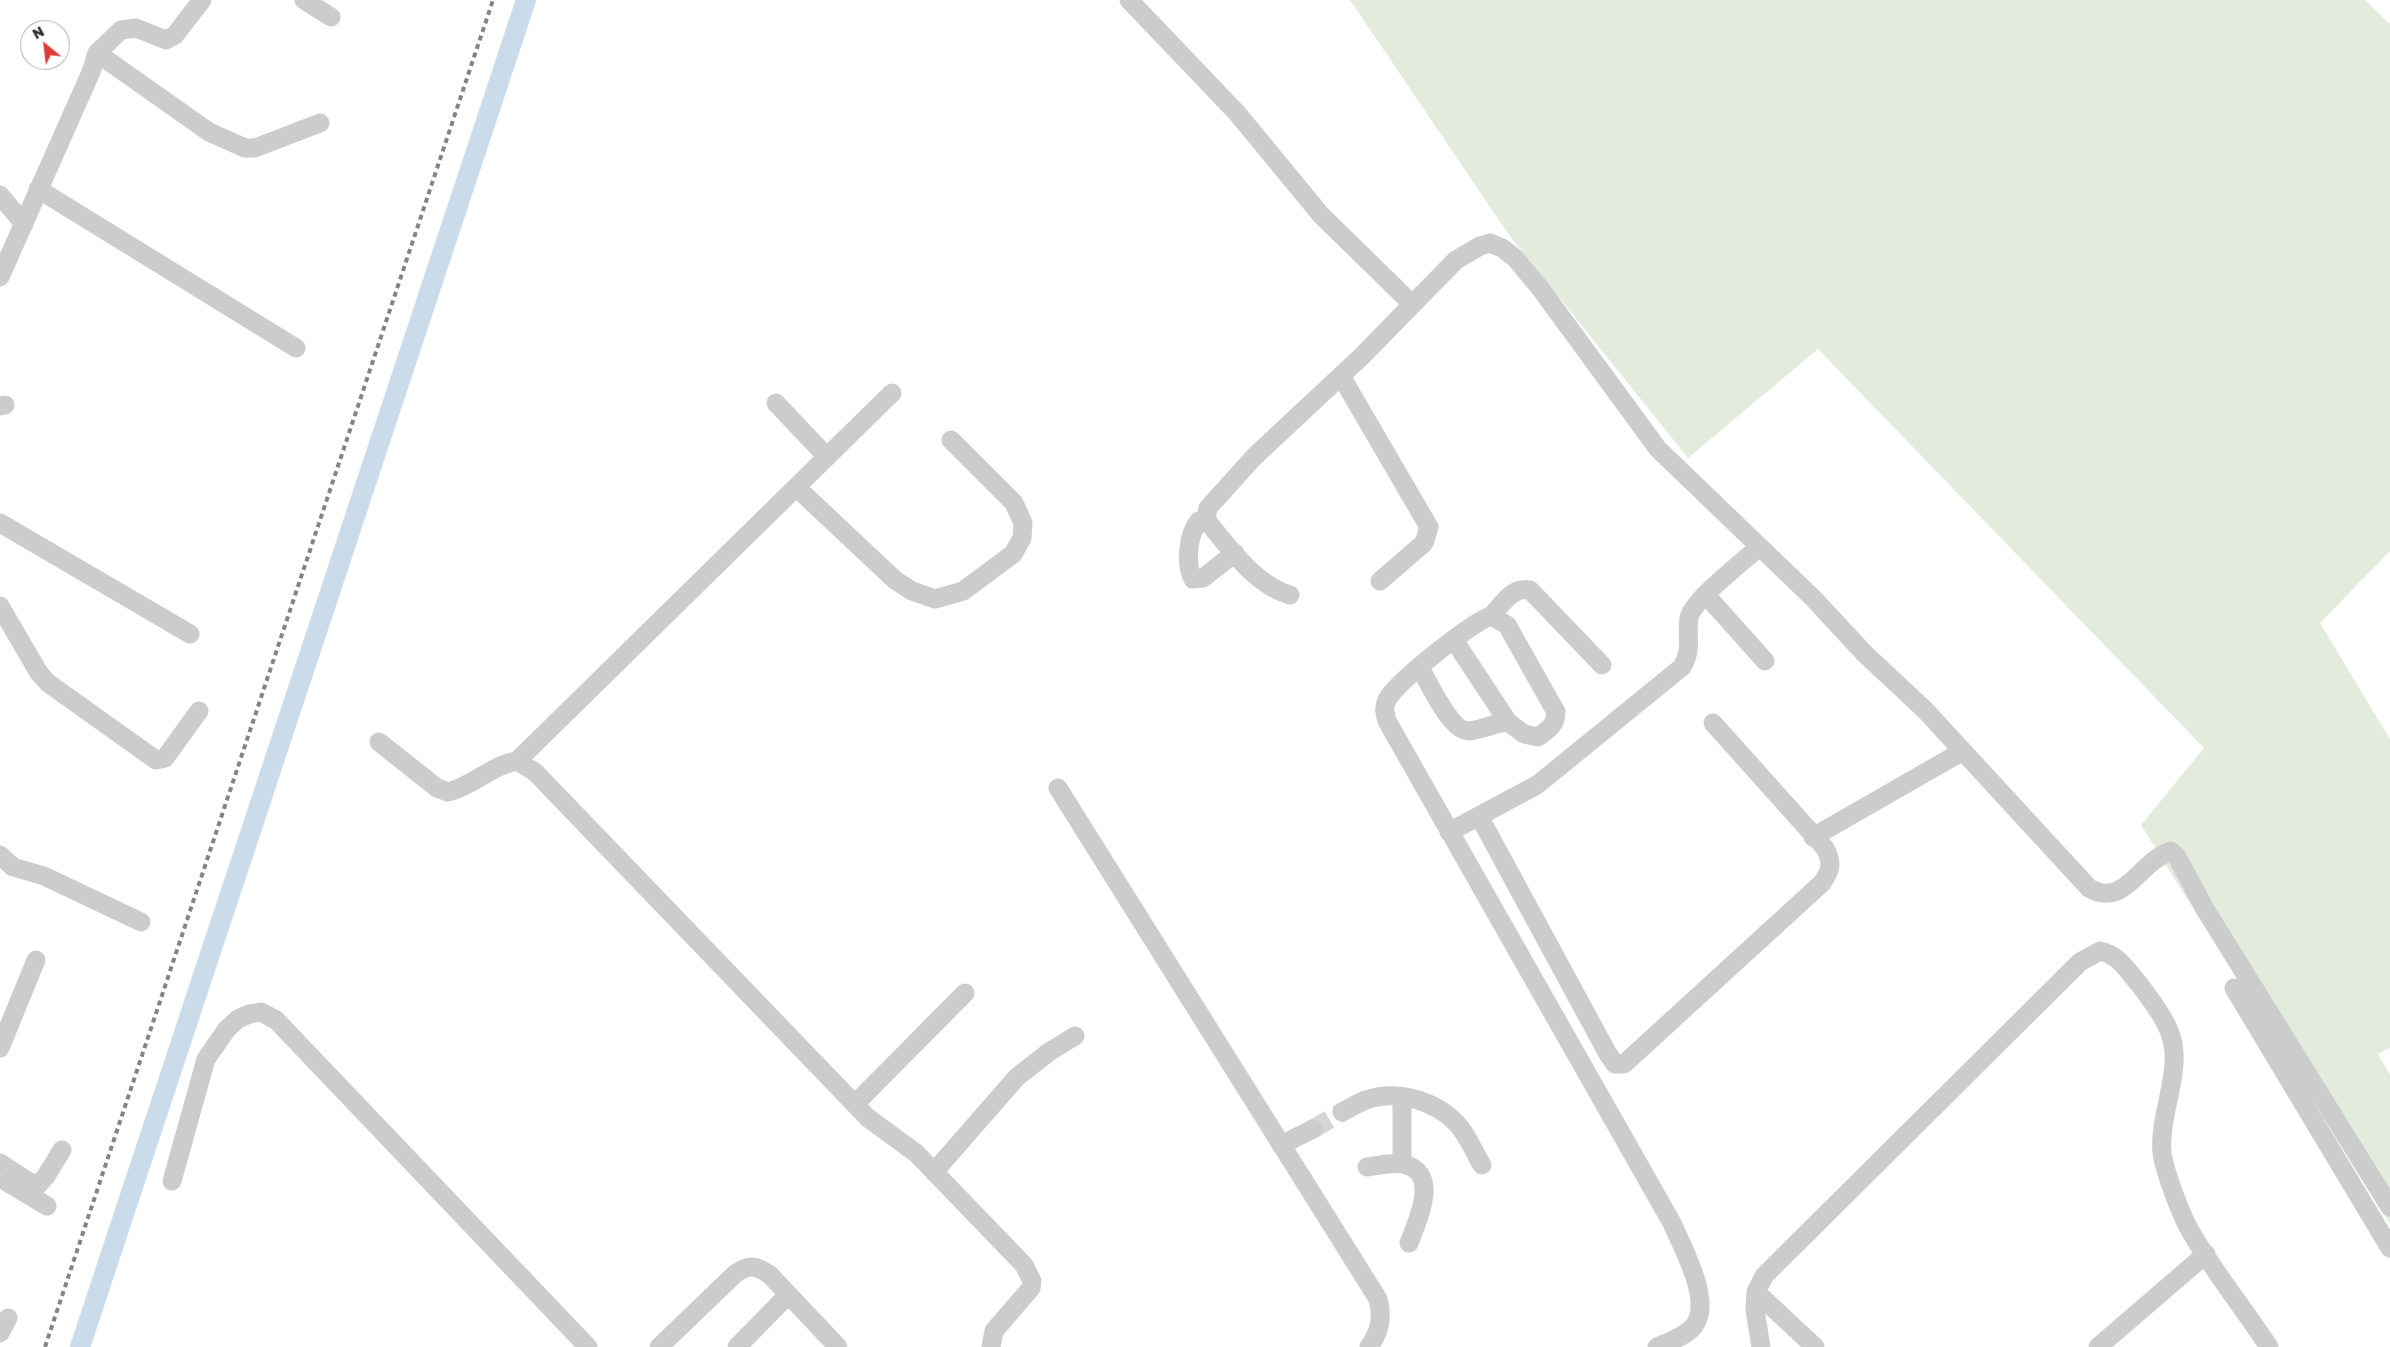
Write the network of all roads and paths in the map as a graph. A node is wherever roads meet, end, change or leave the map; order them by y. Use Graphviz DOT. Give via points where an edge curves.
graph roads {
  1 [pos="202,0"];
  2 [pos="304,0"];
  3 [pos="1129,0"];
  4 [pos="331,17"];
  5 [pos="97,52"];
  6 [pos="320,123"];
  7 [pos="38,189"];
  8 [pos="0,195"];
  9 [pos="24,224"];
  10 [pos="0,277"];
  11 [pos="1412,304"];
  12 [pos="296,348"];
  13 [pos="1341,376"];
  14 [pos="892,393"];
  15 [pos="776,403"];
  16 [pos="951,440"];
  17 [pos="827,457"];
  18 [pos="796,487"];
  19 [pos="1206,519"];
  20 [pos="0,523"];
  21 [pos="1759,547"];
  22 [pos="1235,553"];
  23 [pos="1380,581"];
  24 [pos="1290,595"];
  25 [pos="1706,595"];
  26 [pos="0,606"];
  27 [pos="1491,616"];
  28 [pos="190,634"];
  29 [pos="1454,640"];
  30 [pos="1765,661"];
  31 [pos="1602,665"];
  32 [pos="1420,668"];
  33 [pos="199,711"];
  34 [pos="1508,722"];
  35 [pos="1713,722"];
  36 [pos="379,742"];
  37 [pos="1963,751"];
  38 [pos="517,760"];
  39 [pos="1058,788"];
  40 [pos="1479,816"];
  41 [pos="1449,832"];
  42 [pos="1814,837"];
  43 [pos="0,855"];
  44 [pos="141,922"];
  45 [pos="36,960"];
  46 [pos="2234,988"];
  47 [pos="965,993"];
  48 [pos="1076,1036"];
  49 [pos="0,1048"];
  50 [pos="1402,1098"];
  51 [pos="855,1104"];
  52 [pos="1342,1112"];
  53 [pos="1313,1129"];
  54 [pos="1281,1145"];
  55 [pos="62,1150"];
  56 [pos="0,1163"];
  57 [pos="1402,1164"];
  58 [pos="1482,1165"];
  59 [pos="1368,1167"];
  60 [pos="934,1172"];
  61 [pos="0,1178"];
  62 [pos="172,1182"];
  63 [pos="47,1206"];
  64 [pos="2390,1207"];
  65 [pos="1409,1243"];
  66 [pos="2390,1248"];
  67 [pos="2206,1254"];
  68 [pos="1756,1292"];
  69 [pos="788,1294"];
  70 [pos="588,1347"];
  71 [pos="659,1347"];
  72 [pos="737,1347"];
  73 [pos="838,1347"];
  74 [pos="992,1347"];
  75 [pos="1369,1347"];
  76 [pos="1657,1347"];
  77 [pos="1761,1347"];
  78 [pos="1814,1347"];
  79 [pos="2098,1347"];
  80 [pos="2269,1347"];
  1 -- 5 [label="street" via="175,35 166,40 136,28 121,30"];
  2 -- 4 [label="street"];
  3 -- 11 [label="street" via="1237,114 1316,210"];
  5 -- 6 [label="street" via="209,132 245,148 255,148"];
  5 -- 7 [label="street"];
  7 -- 9 [label="street"];
  7 -- 12 [label="street"];
  8 -- 9 [label="street"];
  9 -- 10 [label="street"];
  11 -- 13 [label="street"];
  11 -- 21 [label="street" via="1469,251 1490,243 1502,248 1515,258 1540,288 1658,449"];
  13 -- 19 [label="street" via="1224,488 1208,508"];
  13 -- 23 [label="street" via="1429,527 1424,543"];
  14 -- 17 [label="street"];
  15 -- 17 [label="street"];
  16 -- 18 [label="street" via="1014,503 1022,523 1022,538 1013,554 963,591 935,599 894,580"];
  17 -- 18 [label="street"];
  18 -- 38 [label="street"];
  19 -- 22 [label="street"];
  19 -- 22 [label="street" via="1199,521 1191,536 1190,573 1193,579 1203,578"];
  20 -- 28 [label="street"];
  21 -- 25 [label="street"];
  21 -- 37 [label="street"];
  22 -- 24 [label="street" via="1267,584"];
  25 -- 30 [label="street"];
  25 -- 40 [label="street" via="1696,604 1689,618 1688,655 1682,667 1550,775"];
  26 -- 33 [label="street" via="48,683 156,760 165,758"];
  27 -- 29 [label="street"];
  27 -- 31 [label="street" via="1512,594 1518,590 1530,590"];
  27 -- 34 [label="street" via="1507,625 1556,712 1552,727 1538,737 1524,734"];
  29 -- 32 [label="street"];
  29 -- 34 [label="street"];
  32 -- 34 [label="street" via="1448,716 1461,729 1470,731"];
  32 -- 41 [label="street" via="1397,687 1384,709 1387,721"];
  35 -- 42 [label="street"];
  36 -- 38 [label="street" via="437,788 448,792 477,780 504,763"];
  37 -- 42 [label="street"];
  37 -- 64 [label="street" via="2077,876 2098,894 2110,896 2120,892 2160,855 2171,851 2177,857 2205,909"];
  38 -- 51 [label="street" via="535,772"];
  39 -- 54 [label="street"];
  40 -- 41 [label="street"];
  40 -- 42 [label="street" via="1615,1064 1624,1064 1634,1057 1822,883 1830,870 1831,859"];
  41 -- 76 [label="street" via="1672,1223 1692,1270 1700,1295 1695,1325 1678,1338"];
  43 -- 44 [label="street" via="13,867 44,876"];
  45 -- 49 [label="street"];
  46 -- 66 [label="street"];
  47 -- 51 [label="street"];
  48 -- 60 [label="street" via="1017,1077"];
  50 -- 52 [label="street" via="1385,1096 1367,1100"];
  50 -- 57 [label="street"];
  50 -- 58 [label="street" via="1412,1098 1443,1110 1459,1126"];
  51 -- 60 [label="street"];
  53 -- 54 [label="street"];
  54 -- 75 [label="street" via="1378,1299 1382,1313 1379,1330"];
  55 -- 56 [label="street" via="39,1184 30,1182"];
  57 -- 59 [label="street"];
  57 -- 65 [label="street" via="1417,1172 1425,1195"];
  60 -- 74 [label="street" via="1024,1265 1032,1281 1026,1294 994,1331"];
  61 -- 63 [label="street"];
  62 -- 70 [label="street" via="206,1059 238,1019 261,1012 276,1020"];
  67 -- 68 [label="street" via="2191,1233 2163,1162 2163,1126 2175,1054 2172,1038 2163,1016 2121,962 2111,953 2100,951 2080,962 1764,1276"];
  67 -- 79 [label="street"];
  67 -- 80 [label="street"];
  68 -- 77 [label="street" via="1755,1310"];
  68 -- 78 [label="street"];
  69 -- 71 [label="street" via="760,1268 745,1267"];
  69 -- 72 [label="street"];
  69 -- 73 [label="street"];
}
